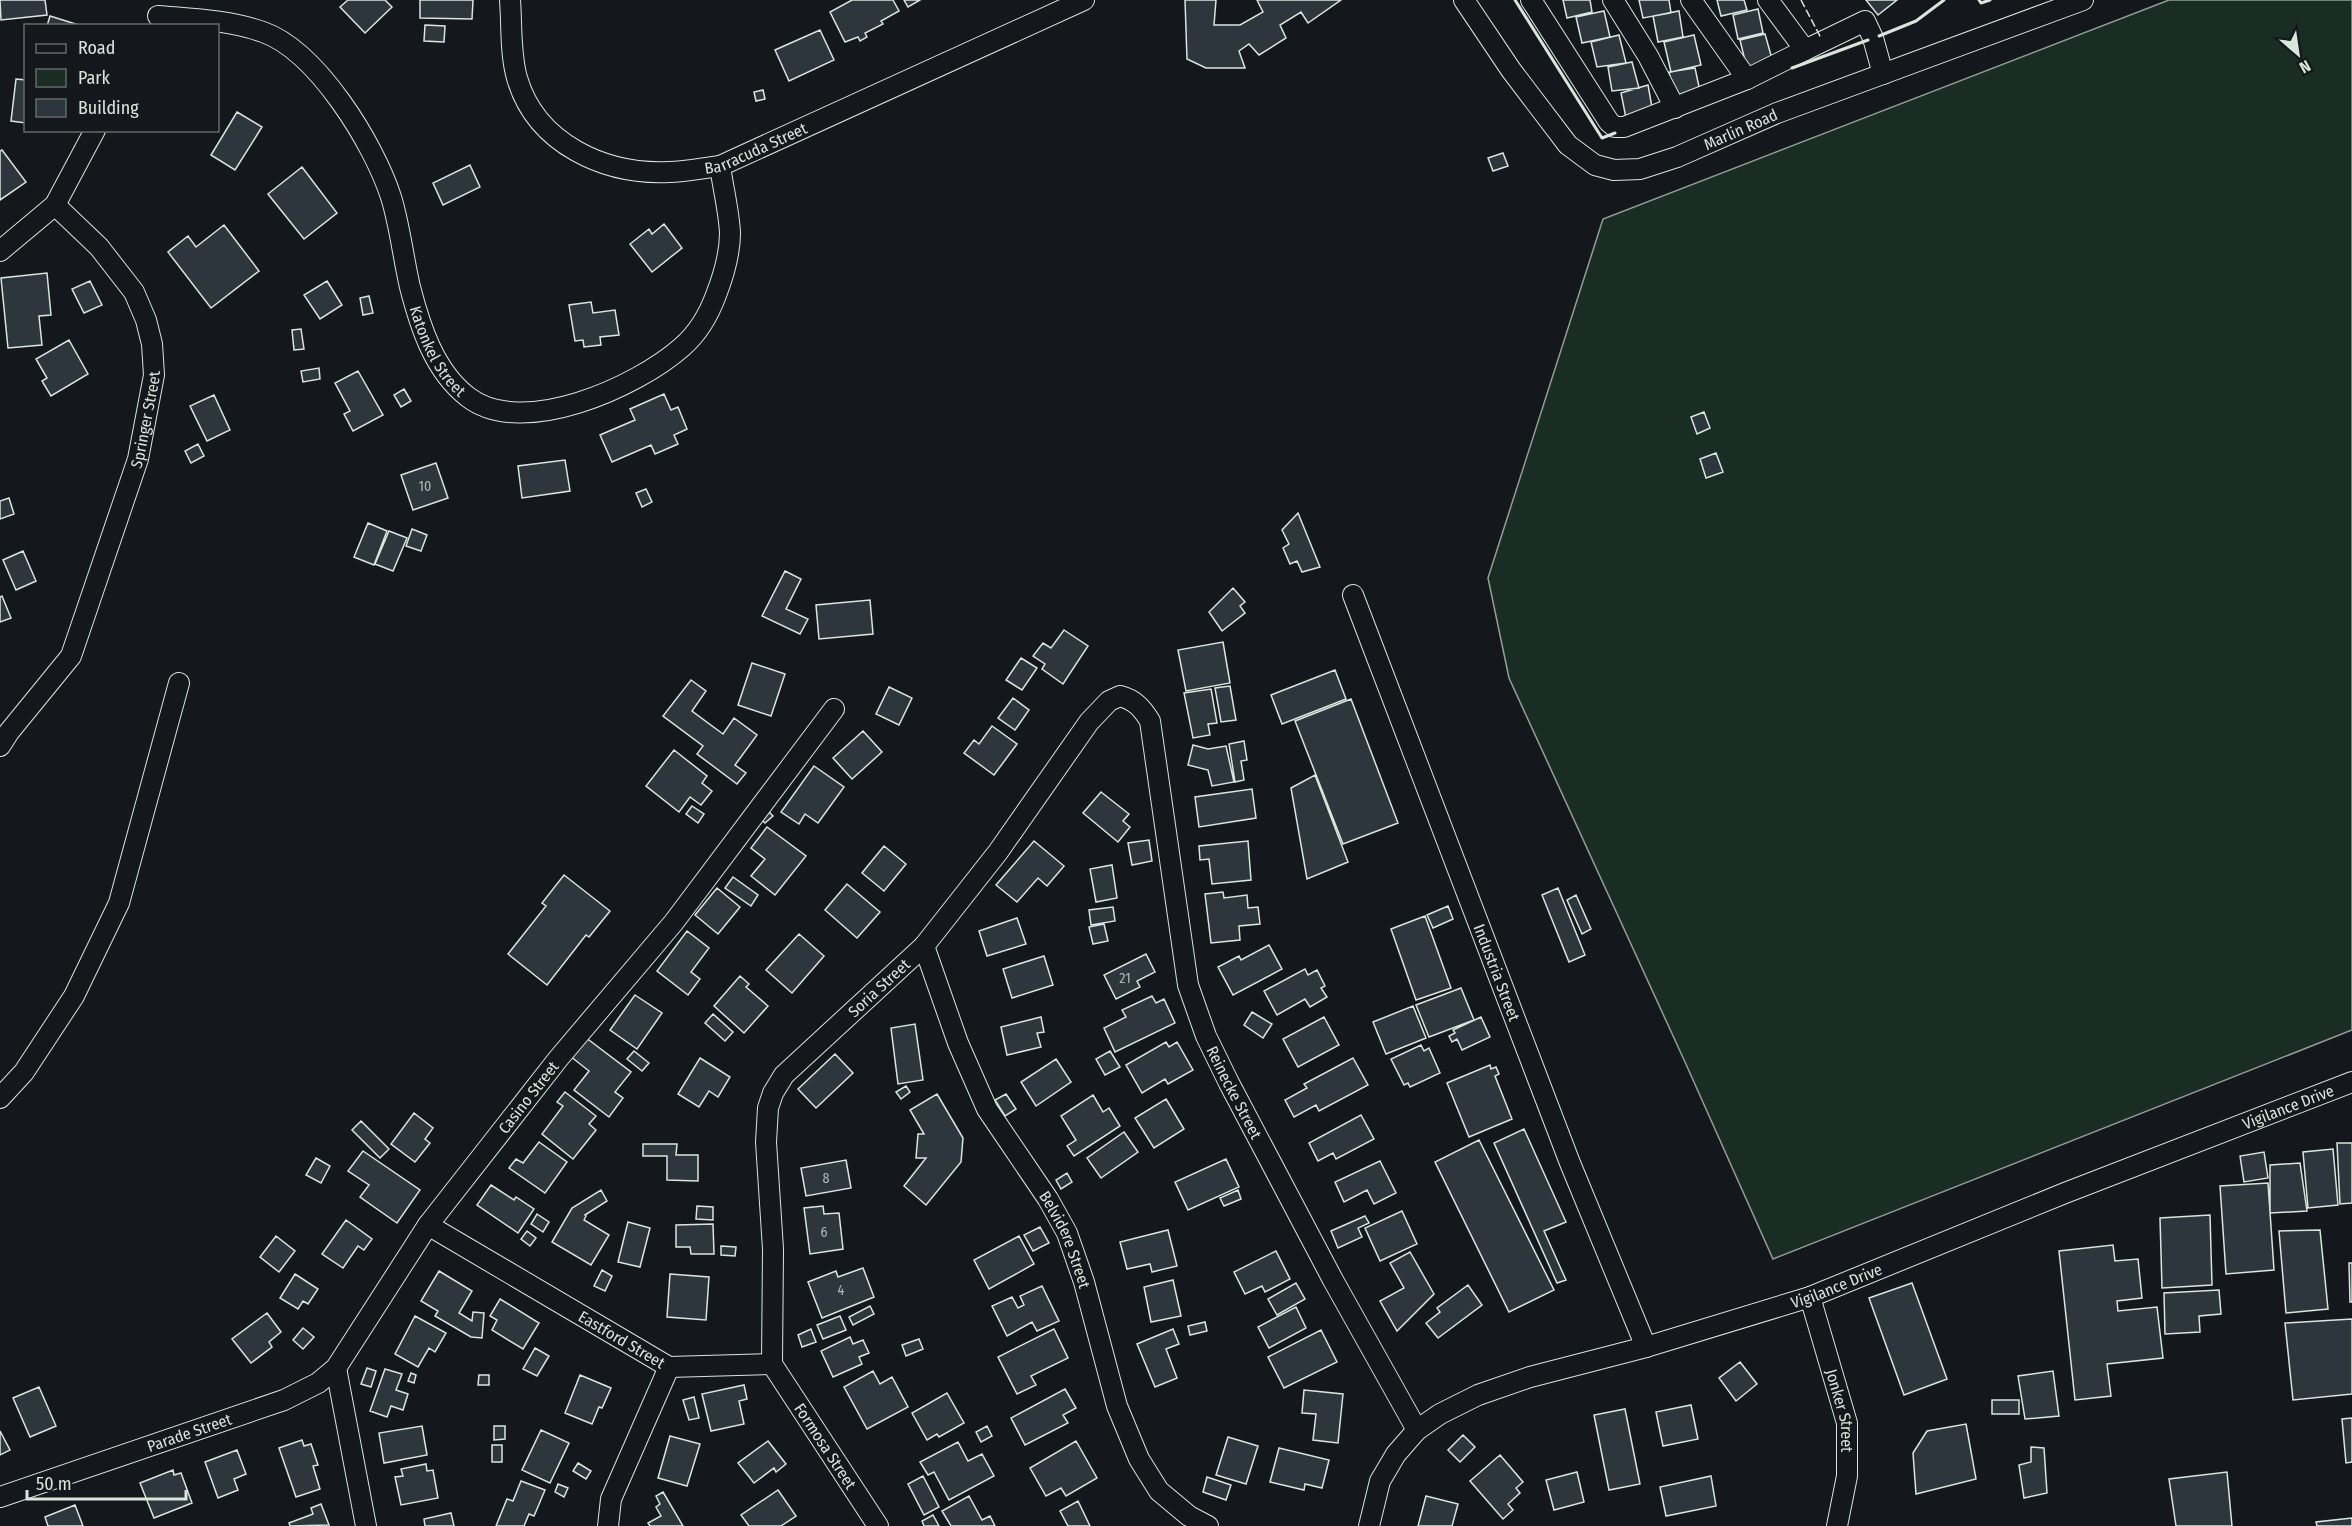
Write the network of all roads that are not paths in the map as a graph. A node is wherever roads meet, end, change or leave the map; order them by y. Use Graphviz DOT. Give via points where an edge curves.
graph roads {
  1 [pos="510,0"];
  2 [pos="1084,0"];
  3 [pos="1464,0"];
  4 [pos="1531,0"];
  5 [pos="1613,0"];
  6 [pos="1691,0"];
  7 [pos="1768,0"];
  8 [pos="2083,0"];
  9 [pos="153,14"];
  10 [pos="1805,50"];
  11 [pos="1883,74"];
  12 [pos="1747,79"];
  13 [pos="1675,108"];
  14 [pos="94,132"];
  15 [pos="720,166"];
  16 [pos="55,205"];
  17 [pos="0,251"];
  18 [pos="1353,595"];
  19 [pos="179,683"];
  20 [pos="834,709"];
  21 [pos="1150,721"];
  22 [pos="0,746"];
  23 [pos="924,946"];
  24 [pos="2352,1082"];
  25 [pos="0,1098"];
  26 [pos="428,1225"];
  27 [pos="1810,1297"];
  28 [pos="1646,1347"];
  29 [pos="772,1364"];
  30 [pos="669,1367"];
  31 [pos="336,1368"];
  32 [pos="1417,1431"];
  33 [pos="0,1497"];
  34 [pos="366,1526"];
  35 [pos="608,1526"];
  36 [pos="878,1526"];
  37 [pos="1208,1526"];
  38 [pos="1369,1526"];
  39 [pos="1837,1526"];
  1 -- 15 [label="street, Barracuda Street" via="518,79 528,105 552,136 582,155 644,172"];
  2 -- 15 [label="street, Barracuda Street"];
  3 -- 11 [label="street, Marlin Road" via="1568,145 1595,165 1614,171 1640,169 1677,157 1777,113"];
  4 -- 13 [label="street" via="1615,127"];
  5 -- 13 [label="street"];
  6 -- 12 [label="street"];
  7 -- 10 [label="street"];
  8 -- 11 [label="street, Marlin Road"];
  9 -- 15 [label="street, Katonkel Street" via="232,23 266,32 296,52 335,91 362,133 391,197 416,311 429,346 445,372 468,397 494,411 543,410 578,403 616,389 683,347 702,324 723,273 730,234"];
  10 -- 11 [label="street" via="1865,21 1874,38"];
  10 -- 12 [label="street"];
  12 -- 13 [label="street"];
  14 -- 16 [label="street"];
  16 -- 17 [label="street"];
  16 -- 22 [label="street, Springer Street" via="99,247 134,292 150,336 154,375 138,459 71,656"];
  18 -- 28 [label="street, Industria Street" via="1570,1162"];
  19 -- 25 [label="street" via="119,903 74,996 24,1072"];
  20 -- 26 [label="street, Casino Street" via="674,922 558,1059"];
  21 -- 23 [label="street, Soria Street" via="1130,699 1120,696 1109,701 1089,722 998,852"];
  21 -- 32 [label="street, Reinecke Street" via="1188,985 1206,1036"];
  23 -- 29 [label="street, Soria Street" via="784,1075 773,1093 766,1142 772,1249"];
  23 -- 37 [label="street, Belvidere Street" via="958,1043 987,1109 1067,1233 1117,1406 1139,1459 1159,1491"];
  24 -- 27 [label="street, Vigilance Drive"];
  26 -- 30 [label="street, Eastford Street"];
  26 -- 31 [label="street, Casino Street"];
  27 -- 28 [label="street, Vigilance Drive"];
  27 -- 39 [label="street, Jonker Street" via="1847,1423 1847,1476"];
  28 -- 32 [label="street, Vigilance Drive" via="1530,1377 1478,1395"];
  29 -- 30 [label="street"];
  29 -- 36 [label="street, Formosa Street"];
  30 -- 35 [label="street, Eastford Street" via="611,1498"];
  31 -- 33 [label="street, Parade Street" via="318,1383 284,1400"];
  31 -- 34 [label="street"];
  32 -- 38 [label="street, Vigilance Drive" via="1396,1454 1380,1481"];
}
